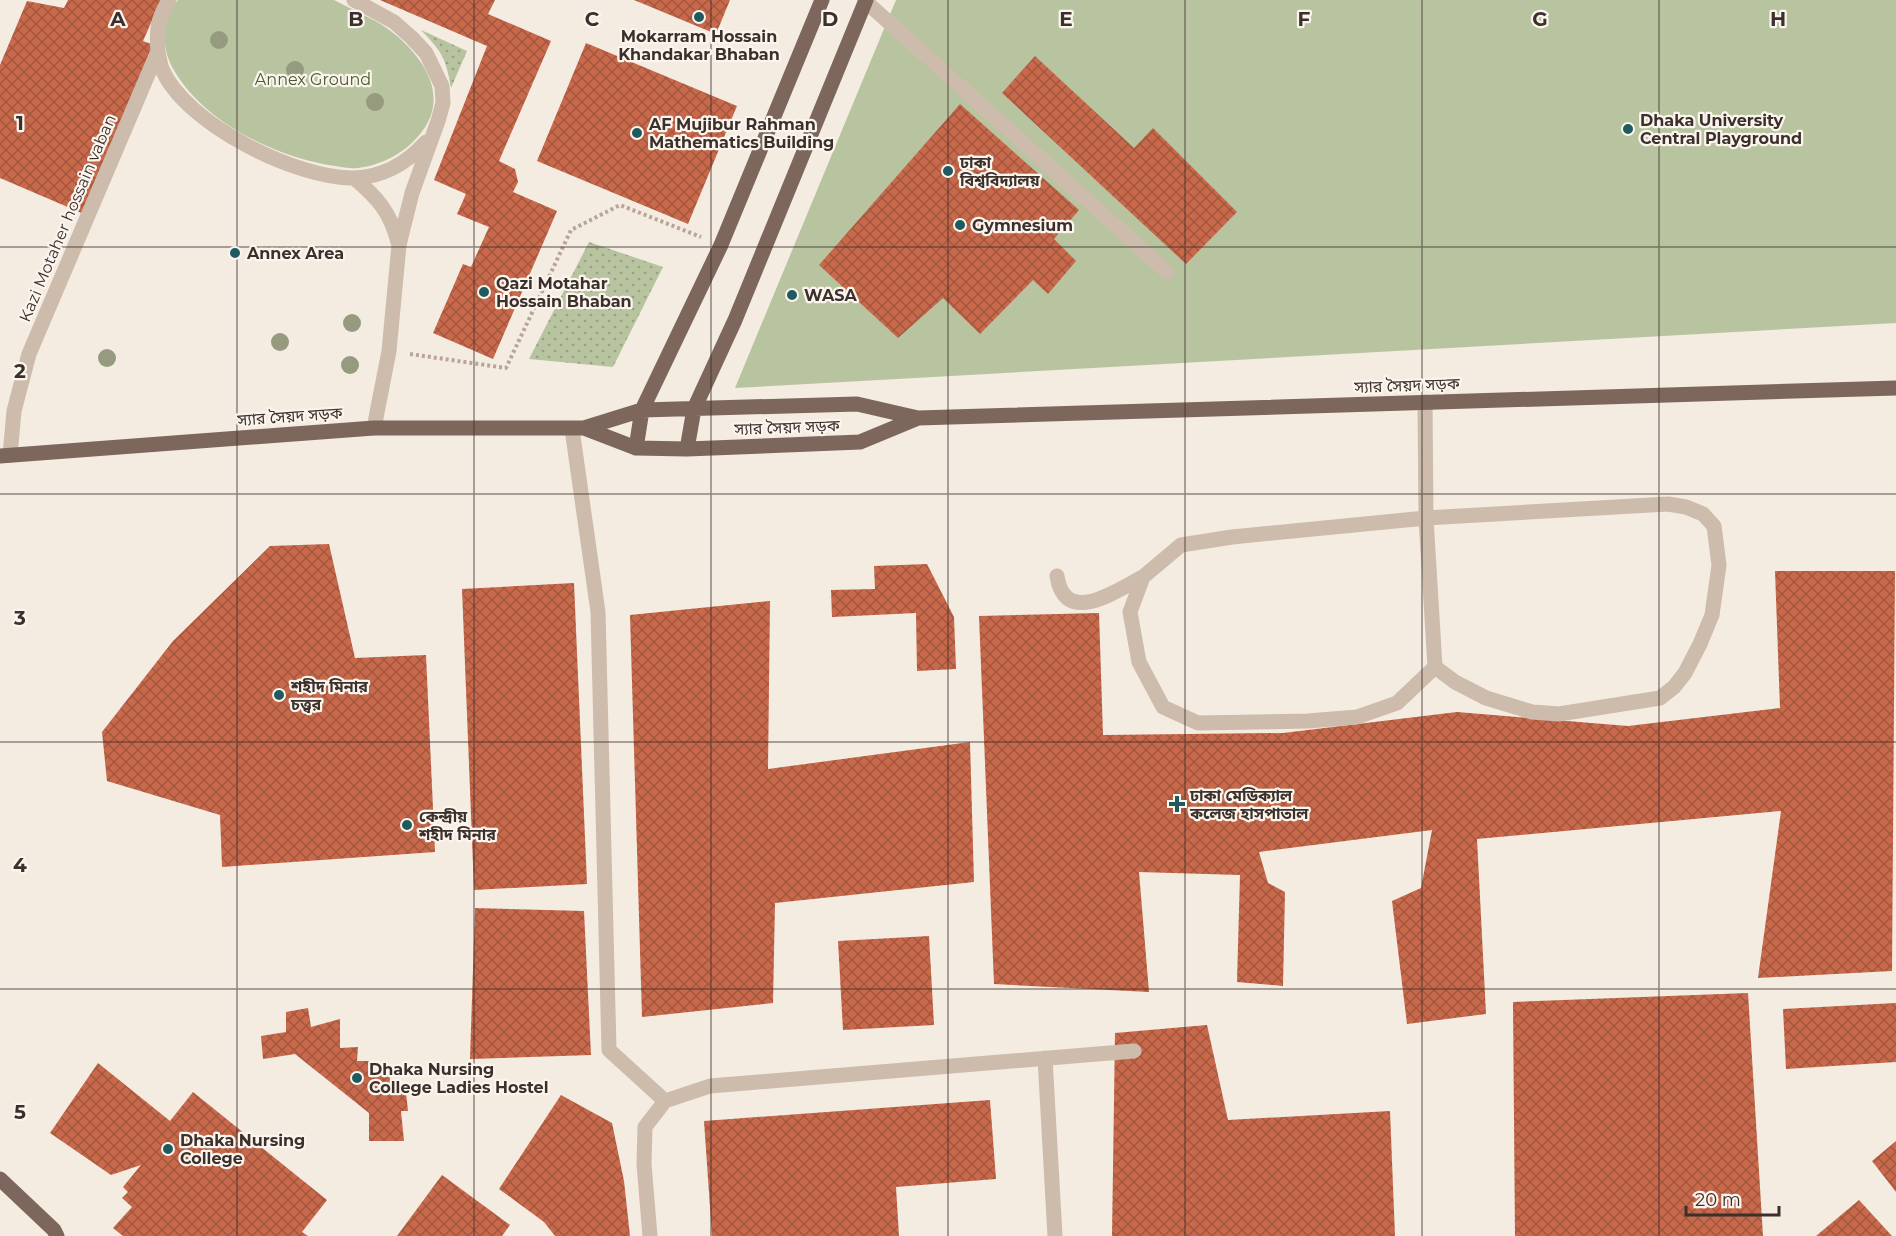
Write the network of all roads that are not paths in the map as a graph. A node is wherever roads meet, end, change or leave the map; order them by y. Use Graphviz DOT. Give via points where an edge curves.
graph roads {
  1 [pos="169,0"];
  2 [pos="354,0"];
  3 [pos="822,0"];
  4 [pos="865,0"];
  5 [pos="158,51"];
  6 [pos="430,138"];
  7 [pos="354,178"];
  8 [pos="399,245"];
  9 [pos="1167,272"];
  10 [pos="1896,388"];
  11 [pos="1425,402"];
  12 [pos="694,409"];
  13 [pos="642,410"];
  14 [pos="918,418"];
  15 [pos="374,428"];
  16 [pos="578,429"];
  17 [pos="636,448"];
  18 [pos="687,448"];
  19 [pos="5,456"];
  20 [pos="1426,518"];
  21 [pos="1057,576"];
  22 [pos="1143,576"];
  23 [pos="1435,667"];
  24 [pos="1134,1051"];
  25 [pos="1045,1058"];
  26 [pos="664,1101"];
  27 [pos="0,1179"];
  28 [pos="57,1236"];
  29 [pos="650,1236"];
  30 [pos="1055,1236"];
  1 -- 5 [label="lane, Kazi Motaher hossain vaban" via="156,32"];
  2 -- 6 [label="lane" via="394,22 426,53 435,69 443,103"];
  3 -- 13 [label="main road" via="721,245"];
  4 -- 9 [label="lane"];
  4 -- 12 [label="main road" via="735,320"];
  5 -- 7 [label="lane" via="162,69 177,91 229,136 320,174"];
  5 -- 19 [label="lane, Kazi Motaher hossain vaban" via="29,354"];
  6 -- 7 [label="lane" via="415,154 383,173"];
  6 -- 8 [label="lane"];
  7 -- 8 [label="lane" via="382,205"];
  8 -- 15 [label="lane" via="388,351"];
  10 -- 11 [label="main road, স্যার সৈয়দ সড়ক"];
  11 -- 14 [label="main road, স্যার সৈয়দ সড়ক"];
  11 -- 20 [label="lane"];
  12 -- 13 [label="main road, স্যার সৈয়দ সড়ক"];
  12 -- 14 [label="main road, স্যার সৈয়দ সড়ক" via="857,404"];
  12 -- 18 [label="main road"];
  13 -- 16 [label="main road, স্যার সৈয়দ সড়ক"];
  13 -- 17 [label="main road"];
  14 -- 18 [label="main road, স্যার সৈয়দ সড়ক" via="860,442"];
  15 -- 16 [label="main road, স্যার সৈয়দ সড়ক"];
  15 -- 19 [label="main road, স্যার সৈয়দ সড়ক"];
  16 -- 17 [label="main road, স্যার সৈয়দ সড়ক"];
  16 -- 26 [label="lane" via="598,612 609,1050"];
  17 -- 18 [label="main road, স্যার সৈয়দ সড়ক"];
  20 -- 22 [label="lane" via="1181,545"];
  20 -- 23 [label="lane"];
  20 -- 23 [label="lane" via="1668,504 1703,514 1714,526 1719,565 1712,615 1700,644 1685,673 1660,698 1559,714 1532,712 1486,698"];
  21 -- 22 [label="lane" via="1066,598 1078,603 1093,602"];
  22 -- 23 [label="lane" via="1131,612 1139,662 1163,706 1198,723 1357,717 1397,703"];
  24 -- 25 [label="lane"];
  25 -- 26 [label="lane" via="710,1086"];
  25 -- 30 [label="lane"];
  26 -- 29 [label="lane" via="645,1127"];
  27 -- 28 [label="main road"];
}
